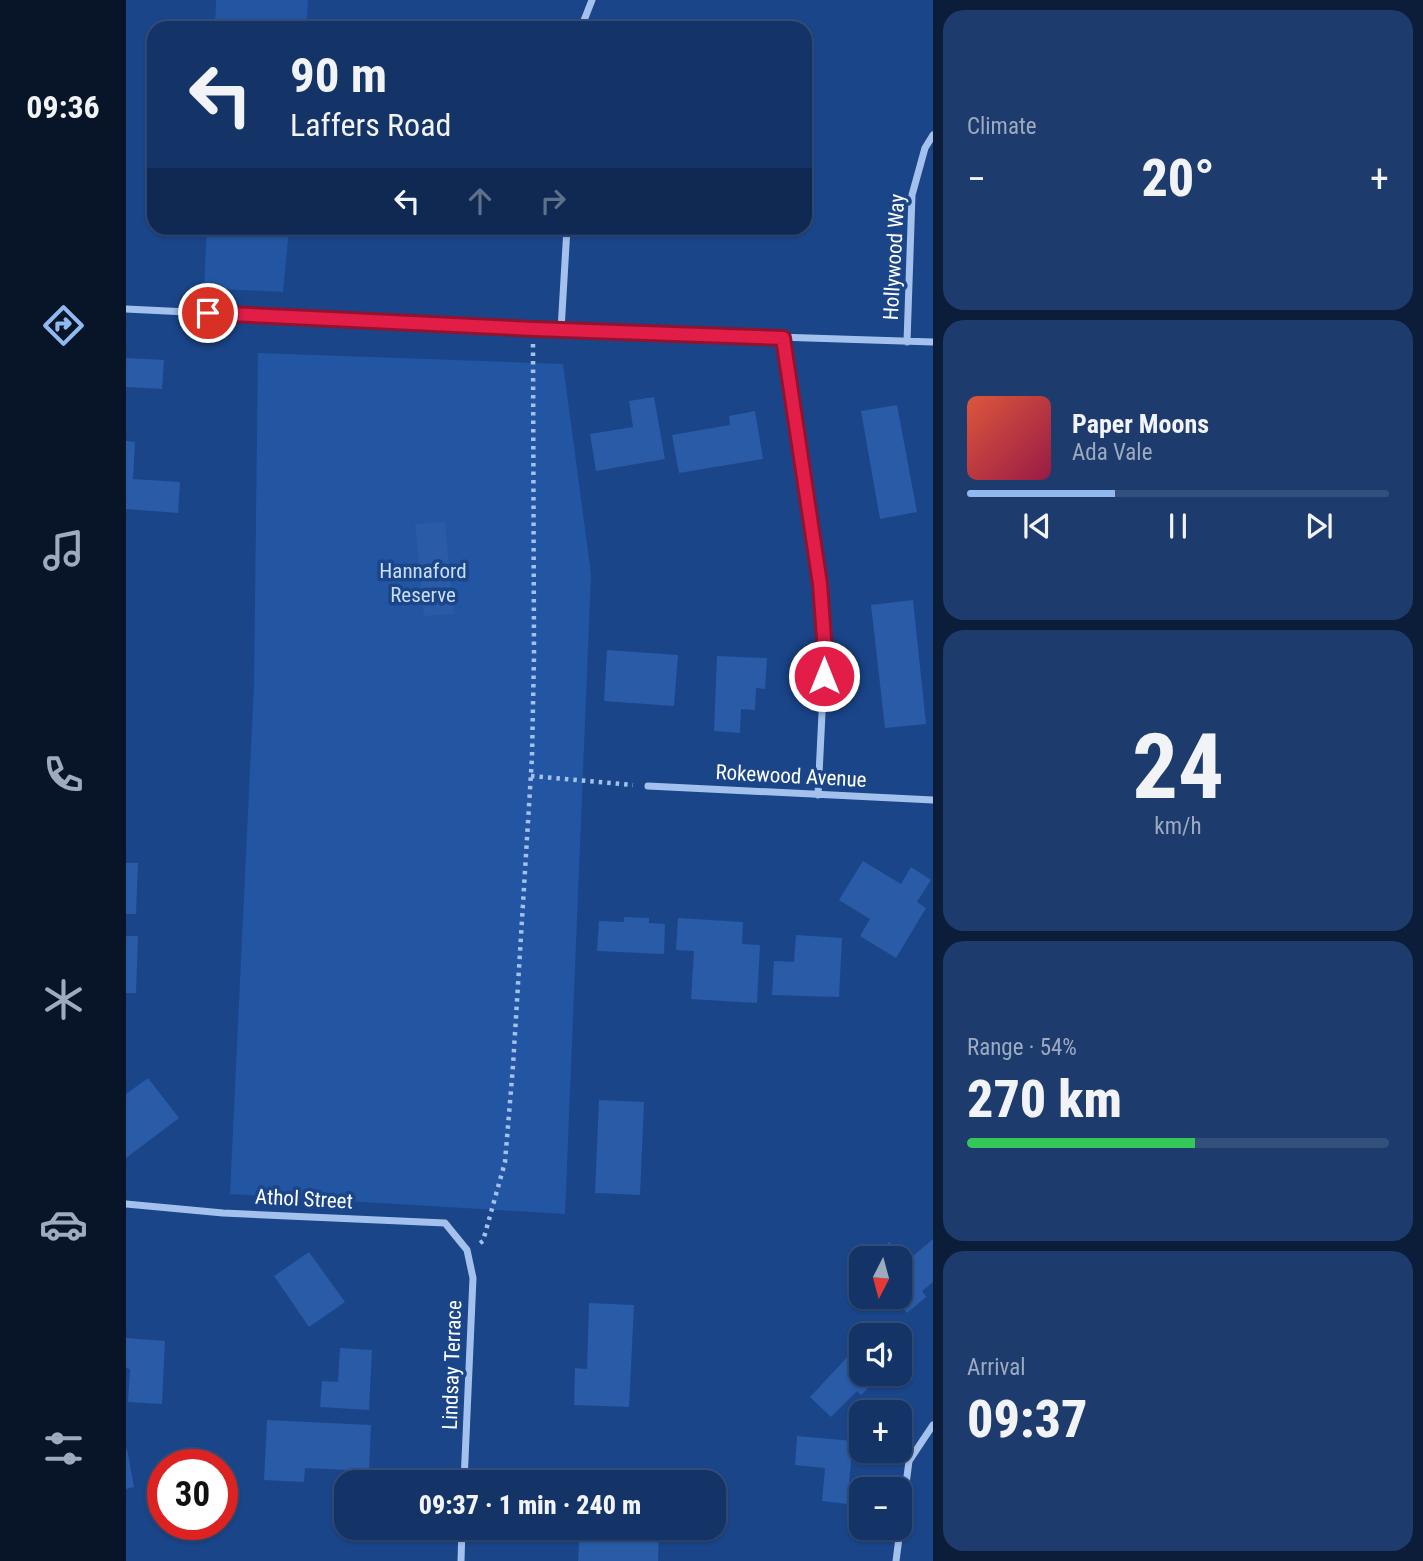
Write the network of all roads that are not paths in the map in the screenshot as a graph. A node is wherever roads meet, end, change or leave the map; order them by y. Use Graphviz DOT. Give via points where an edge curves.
graph roads {
  1 [pos="592,0"];
  2 [pos="584,21"];
  3 [pos="933,135"];
  4 [pos="567,235"];
  5 [pos="126,310"];
  6 [pos="561,330"];
  7 [pos="783,338"];
  8 [pos="907,342"];
  9 [pos="933,342"];
  10 [pos="648,786"];
  11 [pos="818,795"];
  12 [pos="933,800"];
  13 [pos="126,1204"];
  14 [pos="467,1250"];
  15 [pos="933,1425"];
  16 [pos="465,1470"];
  17 [pos="462,1540"];
  18 [pos="461,1561"];
  19 [pos="896,1561"];
  1 -- 2 [label="street"];
  3 -- 8 [label="street, Hollywood Way" via="912,195"];
  4 -- 6 [label="street"];
  5 -- 6 [label="street"];
  6 -- 7 [label="street"];
  7 -- 8 [label="street"];
  7 -- 11 [label="street" via="821,598 825,652"];
  8 -- 9 [label="street"];
  10 -- 11 [label="street, Rokewood Avenue"];
  11 -- 12 [label="street, Rokewood Avenue"];
  13 -- 14 [label="street, Athol Street" via="445,1223"];
  14 -- 16 [label="street, Lindsay Terrace" via="473,1278"];
  15 -- 19 [label="street" via="909,1461"];
  17 -- 18 [label="street"];
}
